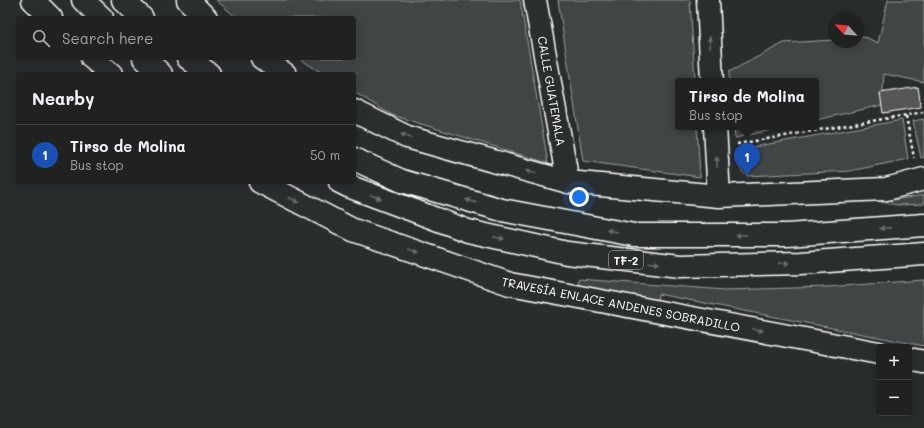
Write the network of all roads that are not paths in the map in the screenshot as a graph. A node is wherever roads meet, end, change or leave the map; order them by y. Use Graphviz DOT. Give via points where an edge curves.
graph roads {
  1 [pos="33,0"];
  2 [pos="83,0"];
  3 [pos="123,0"];
  4 [pos="188,0"];
  5 [pos="535,0"];
  6 [pos="708,0"];
  7 [pos="49,16"];
  8 [pos="100,16"];
  9 [pos="140,16"];
  10 [pos="204,16"];
  11 [pos="94,60"];
  12 [pos="146,60"];
  13 [pos="191,60"];
  14 [pos="265,60"];
  15 [pos="109,72"];
  16 [pos="159,72"];
  17 [pos="206,72"];
  18 [pos="282,72"];
  19 [pos="712,78"];
  20 [pos="356,112"];
  21 [pos="716,138"];
  22 [pos="356,160"];
  23 [pos="921,180"];
  24 [pos="568,182"];
  25 [pos="264,184"];
  26 [pos="344,184"];
  27 [pos="719,196"];
  28 [pos="924,225"];
  29 [pos="924,254"];
  30 [pos="876,352"];
  31 [pos="912,360"];
  32 [pos="924,362"];
  1 -- 7 [label="main road"];
  2 -- 8 [label="main road"];
  3 -- 9 [label="main road"];
  4 -- 10 [label="main road"];
  5 -- 24 [label="main road, CALLE GUATEMALA"];
  19 -- 6 [label="main road, one-way"];
  11 -- 15 [label="main road"];
  12 -- 16 [label="main road"];
  13 -- 17 [label="main road"];
  14 -- 18 [label="main road"];
  24 -- 20 [label="main road, one-way" via="407,137"];
  27 -- 21 [label="main road, one-way"];
  28 -- 22 [label="main road, TF-2, one-way" via="787,235 634,235 502,210 402,181"];
  23 -- 27 [label="main road" via="886,189"];
  24 -- 27 [label="main road"];
  25 -- 30 [label="main road, TRAVESÍA ENLACE ANDENES SOBRADILLO, one-way" via="353,230 510,284"];
  26 -- 29 [label="main road, TF-2, one-way" via="468,231 567,253 680,266 801,263"];
  31 -- 32 [label="main road"];
}
